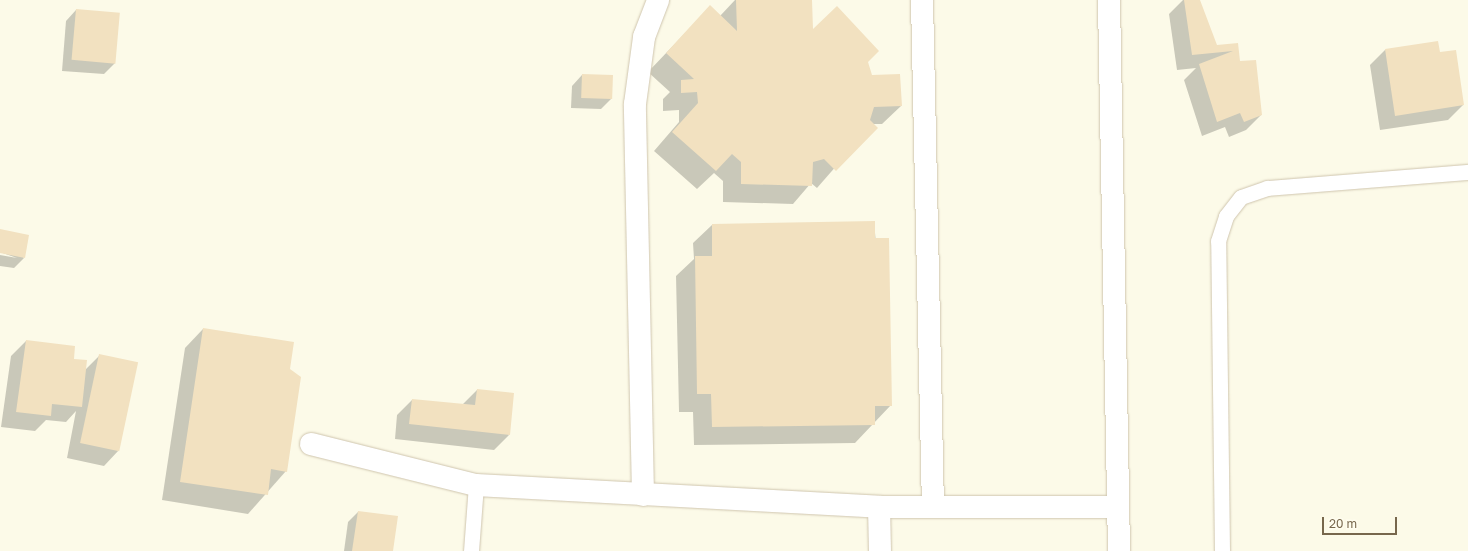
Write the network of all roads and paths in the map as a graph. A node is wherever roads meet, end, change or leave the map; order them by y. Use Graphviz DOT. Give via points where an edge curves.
graph roads {
  1 [pos="658,0"];
  2 [pos="922,0"];
  3 [pos="1109,0"];
  4 [pos="1468,172"];
  5 [pos="311,444"];
  6 [pos="476,485"];
  7 [pos="642,494"];
  8 [pos="879,507"];
  9 [pos="933,507"];
  10 [pos="1118,507"];
  11 [pos="471,551"];
  12 [pos="880,551"];
  13 [pos="1118,551"];
  14 [pos="1222,551"];
  1 -- 7 [label="street" via="644,37 635,104"];
  2 -- 9 [label="street"];
  3 -- 10 [label="street"];
  4 -- 14 [label="lane" via="1267,188 1241,198 1226,216 1218,241"];
  5 -- 6 [label="street"];
  6 -- 7 [label="street"];
  6 -- 11 [label="lane"];
  7 -- 8 [label="street"];
  8 -- 9 [label="street"];
  8 -- 12 [label="street"];
  9 -- 10 [label="street"];
  10 -- 13 [label="street"];
}
